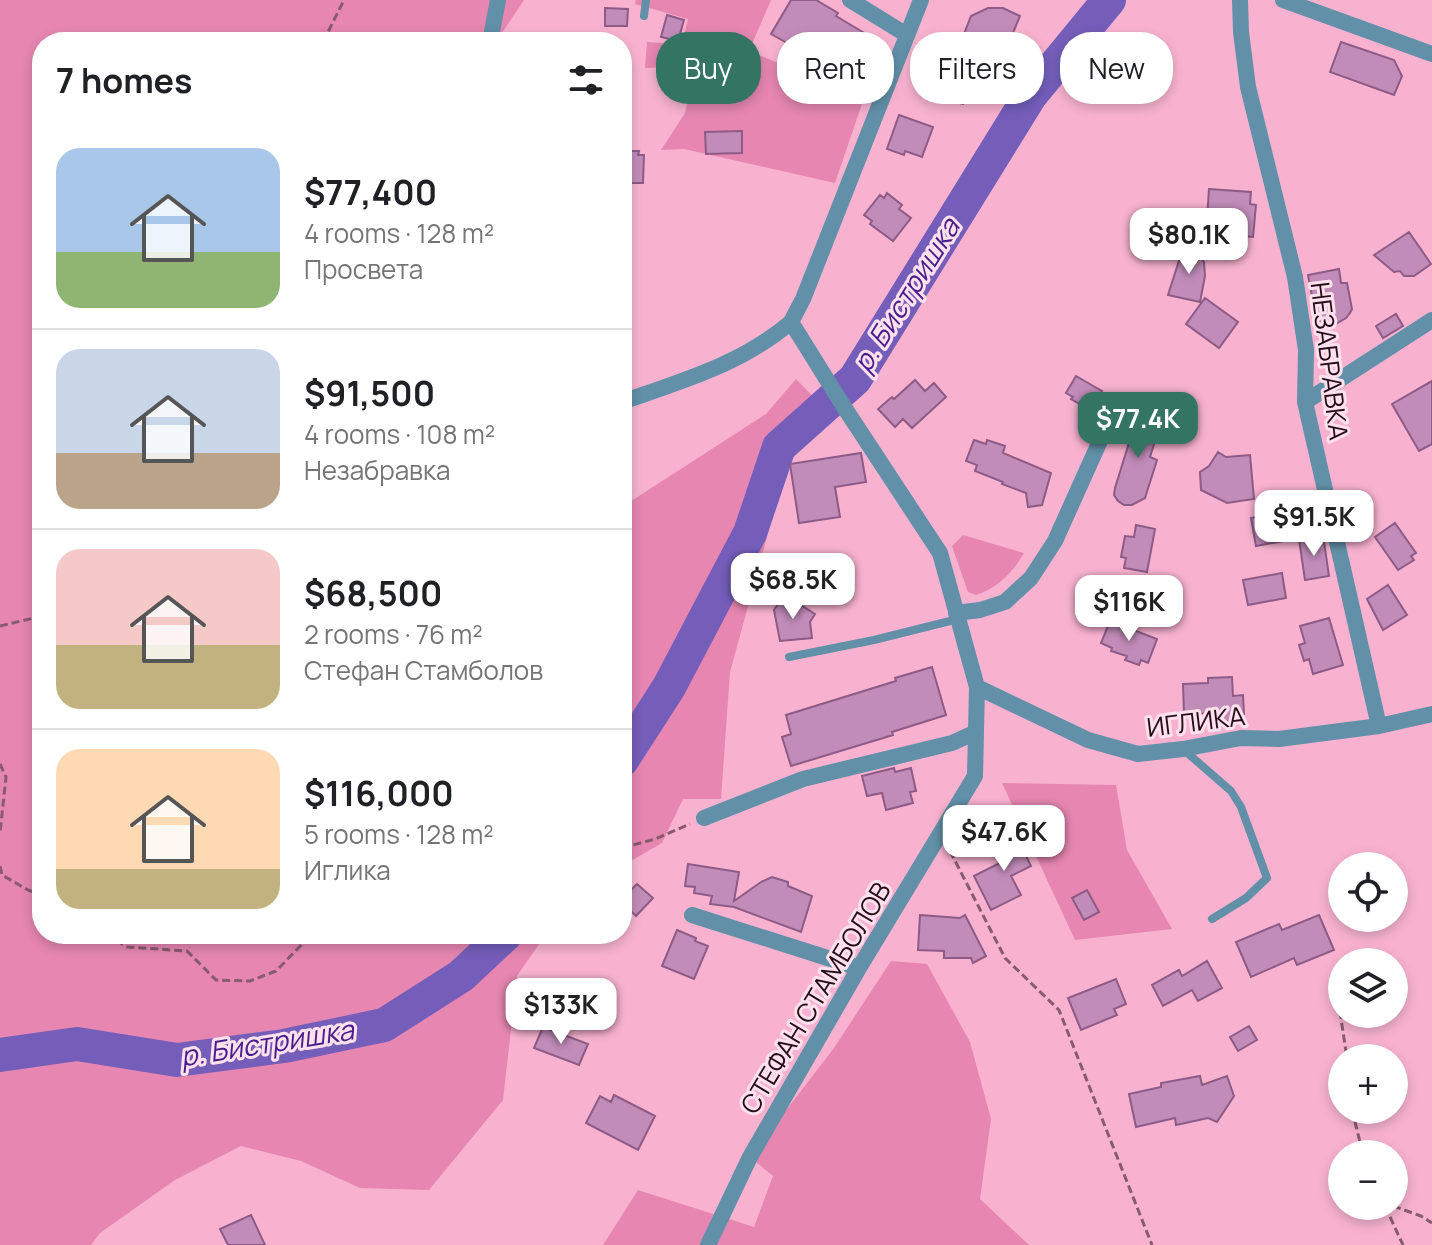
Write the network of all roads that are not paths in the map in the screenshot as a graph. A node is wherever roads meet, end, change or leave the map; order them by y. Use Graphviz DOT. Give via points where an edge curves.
graph roads {
  1 [pos="498,0"];
  2 [pos="646,0"];
  3 [pos="850,0"];
  4 [pos="921,0"];
  5 [pos="1240,0"];
  6 [pos="1283,0"];
  7 [pos="644,16"];
  8 [pos="492,32"];
  9 [pos="907,35"];
  10 [pos="1432,54"];
  11 [pos="1432,320"];
  12 [pos="791,322"];
  13 [pos="632,399"];
  14 [pos="1305,402"];
  15 [pos="1100,441"];
  16 [pos="957,616"];
  17 [pos="789,657"];
  18 [pos="977,687"];
  19 [pos="1432,714"];
  20 [pos="1379,726"];
  21 [pos="976,732"];
  22 [pos="1183,749"];
  23 [pos="704,818"];
  24 [pos="692,915"];
  25 [pos="1212,919"];
  26 [pos="859,968"];
  27 [pos="708,1245"];
  1 -- 8 [label="street"];
  2 -- 7 [label="lane"];
  3 -- 9 [label="street"];
  4 -- 9 [label="street"];
  5 -- 14 [label="street, НЕЗАБРАВКА" via="1248,87 1295,277 1306,350"];
  6 -- 10 [label="street"];
  9 -- 12 [label="street"];
  11 -- 14 [label="street"];
  12 -- 13 [label="street" via="741,357"];
  12 -- 16 [label="street, СТЕФАН СТАМБОЛОВ" via="940,553"];
  14 -- 20 [label="street, НЕЗАБРАВКА"];
  15 -- 16 [label="street" via="1055,541 1031,578 1005,602"];
  16 -- 17 [label="lane"];
  16 -- 18 [label="street, СТЕФАН СТАМБОЛОВ"];
  18 -- 21 [label="street, СТЕФАН СТАМБОЛОВ"];
  18 -- 22 [label="street, ИГЛИКА" via="1088,740 1138,754"];
  19 -- 20 [label="street, ИГЛИКА"];
  20 -- 22 [label="street, ИГЛИКА" via="1279,739 1241,738"];
  21 -- 23 [label="street" via="952,743 803,779"];
  21 -- 26 [label="street, СТЕФАН СТАМБОЛОВ" via="975,776"];
  22 -- 25 [label="lane" via="1231,791 1267,878"];
  24 -- 26 [label="street"];
  26 -- 27 [label="street, СТЕФАН СТАМБОЛОВ" via="750,1157"];
}
